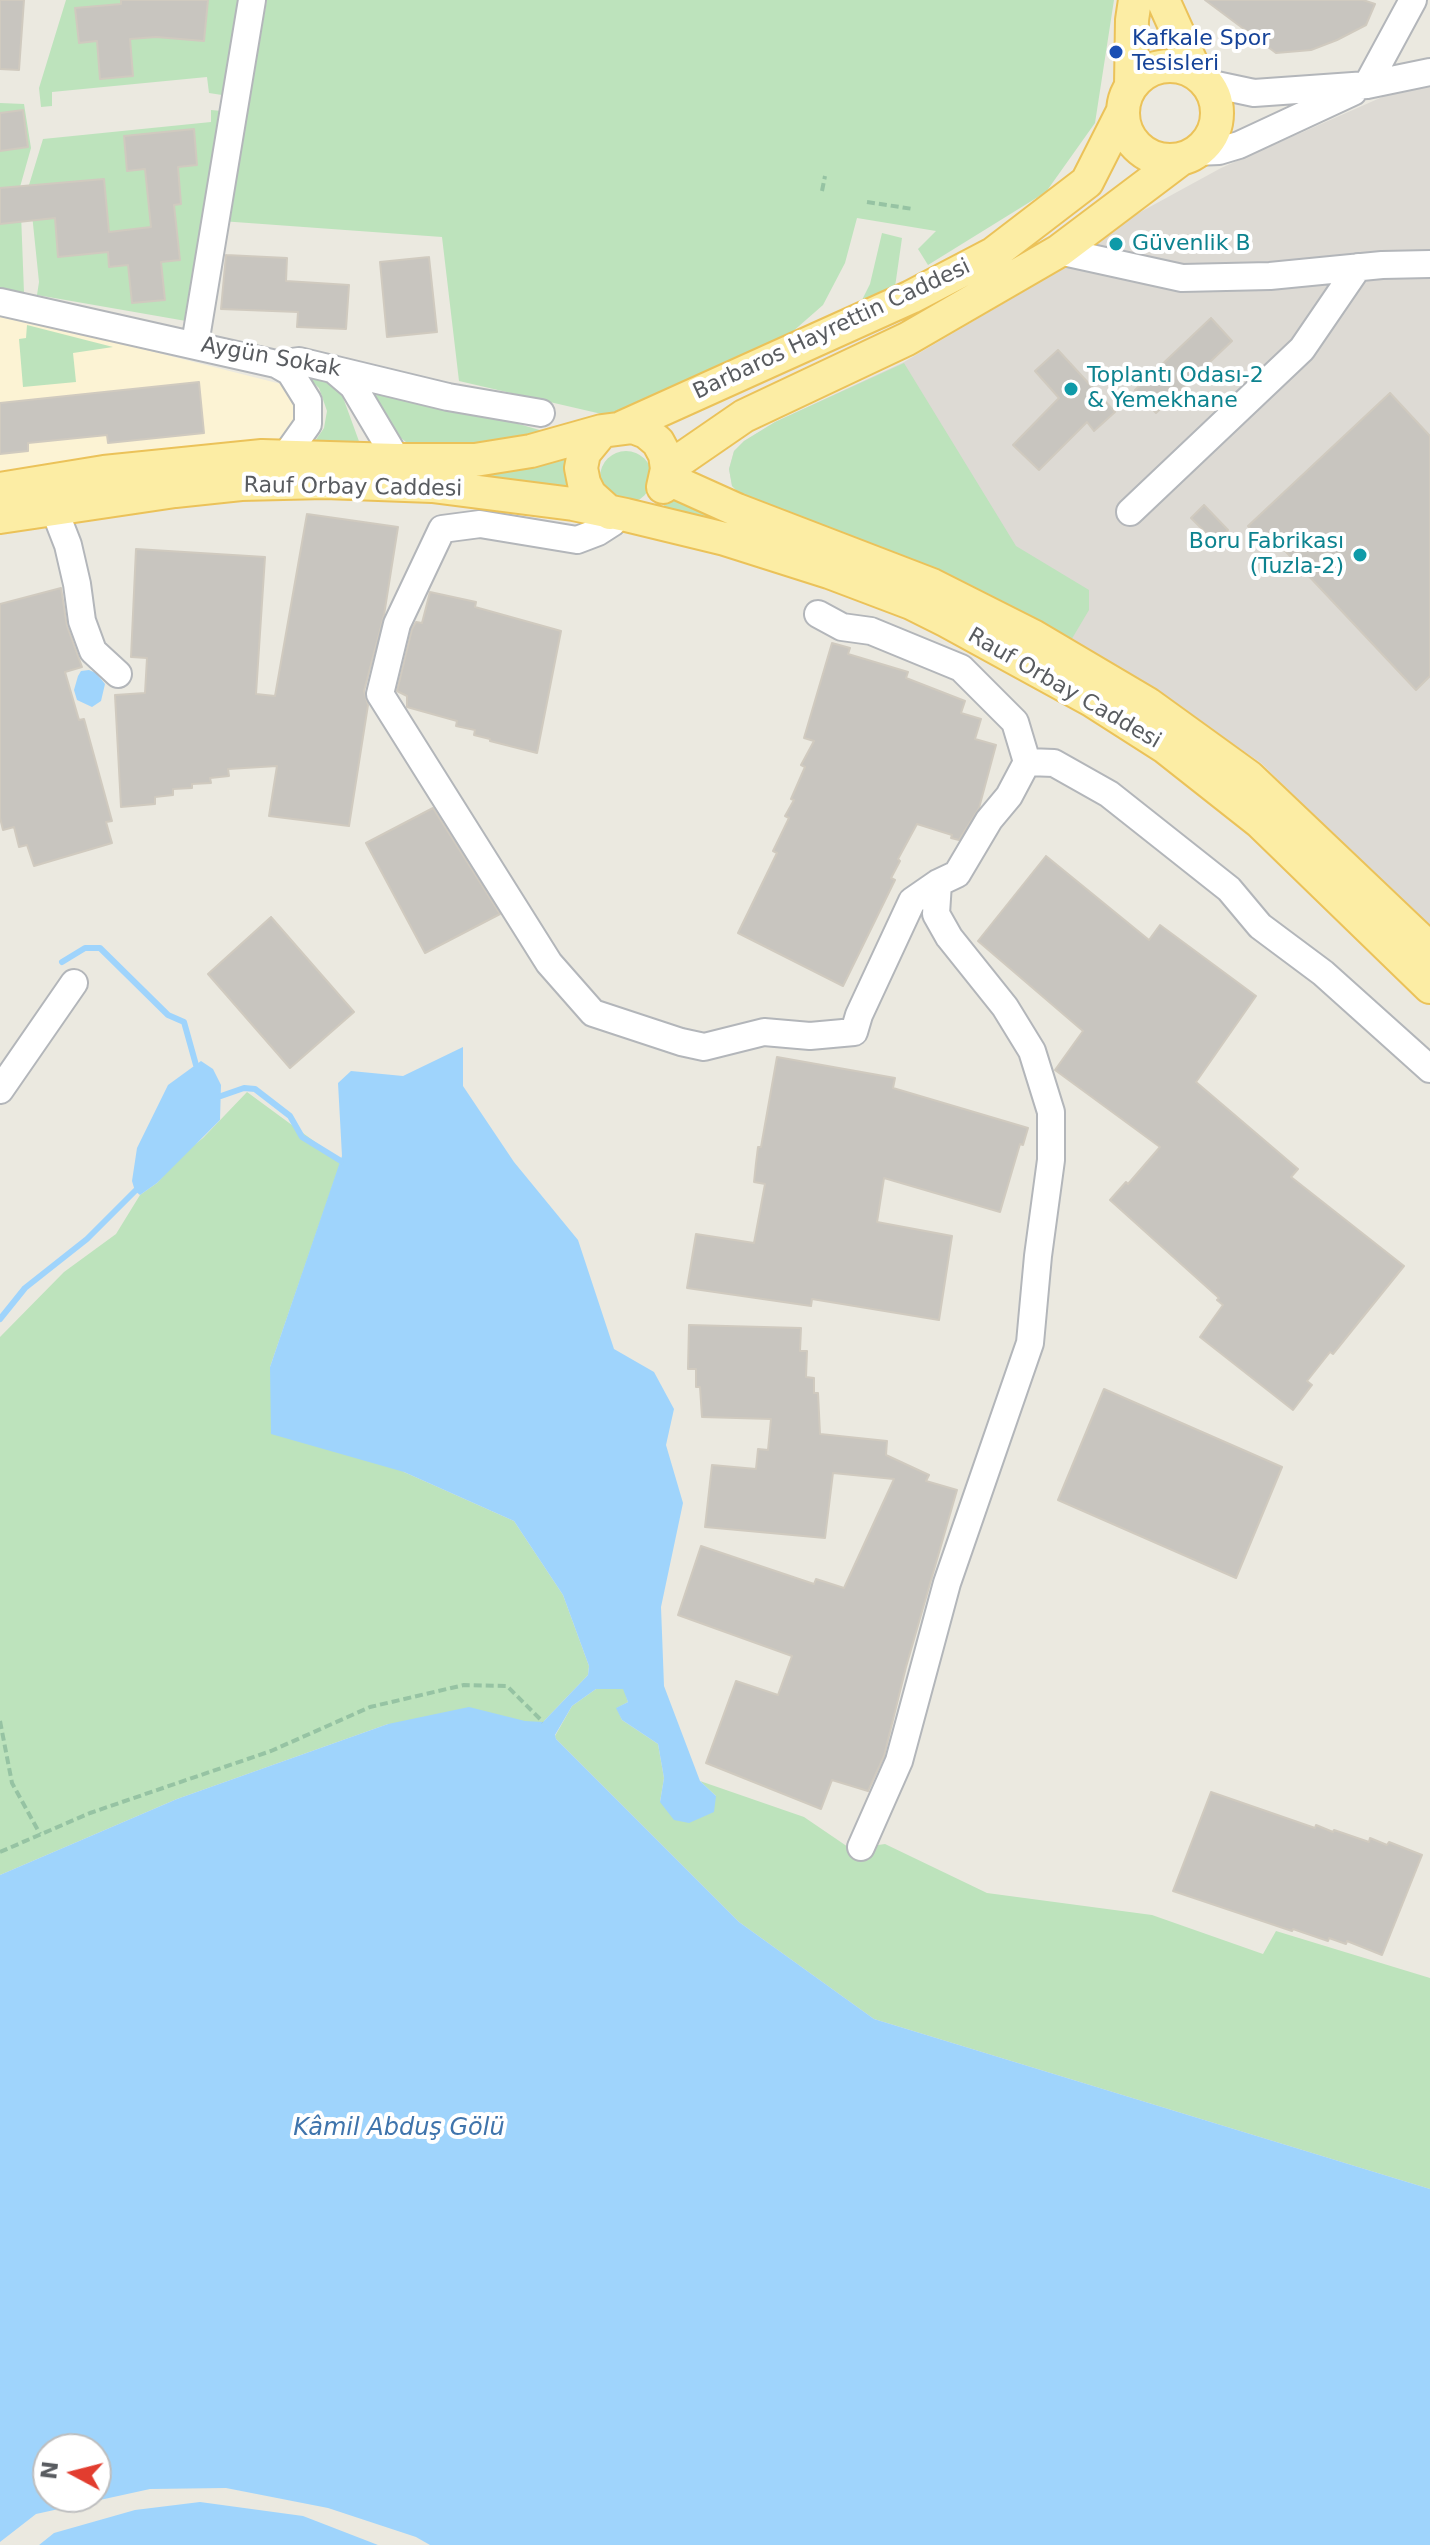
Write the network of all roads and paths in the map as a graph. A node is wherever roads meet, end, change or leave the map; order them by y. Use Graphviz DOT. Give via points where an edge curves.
graph roads {
  1 [pos="252,0"];
  2 [pos="1135,0"];
  3 [pos="1163,0"];
  4 [pos="1413,0"];
  5 [pos="1430,72"];
  6 [pos="1202,78"];
  7 [pos="1367,85"];
  8 [pos="1126,99"];
  9 [pos="1189,156"];
  10 [pos="825,176"];
  11 [pos="822,191"];
  12 [pos="867,202"];
  13 [pos="913,209"];
  14 [pos="1059,251"];
  15 [pos="1426,266"];
  16 [pos="1358,267"];
  17 [pos="0,302"];
  18 [pos="195,344"];
  19 [pos="276,364"];
  20 [pos="333,368"];
  21 [pos="541,413"];
  22 [pos="735,422"];
  23 [pos="612,429"];
  24 [pos="286,455"];
  25 [pos="397,460"];
  26 [pos="667,474"];
  27 [pos="0,489"];
  28 [pos="724,503"];
  29 [pos="54,509"];
  30 [pos="1130,512"];
  31 [pos="619,514"];
  32 [pos="0,517"];
  33 [pos="818,614"];
  34 [pos="118,674"];
  35 [pos="1027,762"];
  36 [pos="938,883"];
  37 [pos="1430,949"];
  38 [pos="74,983"];
  39 [pos="1430,987"];
  40 [pos="1430,1069"];
  41 [pos="0,1090"];
  42 [pos="0,1721"];
  43 [pos="543,1722"];
  44 [pos="40,1834"];
  45 [pos="861,1847"];
  46 [pos="0,1852"];
  1 -- 18 [label="street"];
  2 -- 8 [label="main road"];
  3 -- 6 [label="main road"];
  4 -- 7 [label="street"];
  5 -- 7 [label="street"];
  6 -- 7 [label="street" via="1254,93"];
  6 -- 8 [label="main road" via="1183,67 1154,68 1141,75"];
  6 -- 9 [label="main road" via="1218,112 1208,142"];
  7 -- 9 [label="street" via="1239,145"];
  8 -- 9 [label="main road" via="1124,127 1141,150 1167,160"];
  8 -- 23 [label="main road, Barbaros Hayrettin Caddesi" via="1087,182 993,254 897,304"];
  9 -- 14 [label="main road, Barbaros Hayrettin Caddesi"];
  10 -- 11 [label="path"];
  12 -- 13 [label="path"];
  14 -- 16 [label="street" via="1182,278"];
  14 -- 22 [label="main road, Barbaros Hayrettin Caddesi" via="907,339"];
  15 -- 16 [label="street"];
  16 -- 30 [label="street" via="1302,349"];
  17 -- 18 [label="street, Aygün Sokak"];
  18 -- 19 [label="street, Aygün Sokak"];
  19 -- 20 [label="street, Aygün Sokak" via="299,361"];
  19 -- 24 [label="street" via="290,372 308,401 308,424"];
  20 -- 21 [label="street, Aygün Sokak" via="448,397"];
  20 -- 25 [label="street" via="353,386"];
  22 -- 26 [label="main road, Barbaros Hayrettin Caddesi"];
  22 -- 28 [label="main road" via="711,461 712,478"];
  23 -- 25 [label="main road, Rauf Orbay Caddesi" via="501,457"];
  23 -- 26 [label="main road" via="646,432 665,455"];
  23 -- 31 [label="main road" via="584,453 581,468 590,495"];
  24 -- 25 [label="main road, Rauf Orbay Caddesi"];
  24 -- 27 [label="main road, Rauf Orbay Caddesi" via="155,466"];
  26 -- 28 [label="main road, Rauf Orbay Caddesi"];
  26 -- 31 [label="main road" via="650,504"];
  28 -- 37 [label="main road, Rauf Orbay Caddesi" via="932,585 1033,636 1148,704 1249,777"];
  29 -- 31 [label="main road, Rauf Orbay Caddesi" via="207,487 325,482 478,491"];
  29 -- 32 [label="main road, Rauf Orbay Caddesi"];
  29 -- 34 [label="street" via="93,651"];
  31 -- 36 [label="street" via="605,528 577,540 480,524 442,529 397,624 380,694 549,963 593,1013 681,1042 704,1047 764,1032 854,1032 912,901"];
  31 -- 39 [label="main road, Rauf Orbay Caddesi" via="739,543 870,586 947,621 1093,701 1165,747 1260,822"];
  33 -- 35 [label="street" via="961,668 1015,722"];
  35 -- 36 [label="street" via="957,874"];
  35 -- 40 [label="street" via="1054,763 1109,794 1229,889 1260,926 1323,973"];
  36 -- 45 [label="street" via="936,914 1032,1051 1051,1112 1051,1160 1030,1343 947,1583 899,1761"];
  38 -- 41 [label="street"];
  42 -- 44 [label="path" via="12,1783"];
  43 -- 44 [label="path" via="507,1686 464,1685 370,1707 271,1751"];
  44 -- 46 [label="path"];
}
